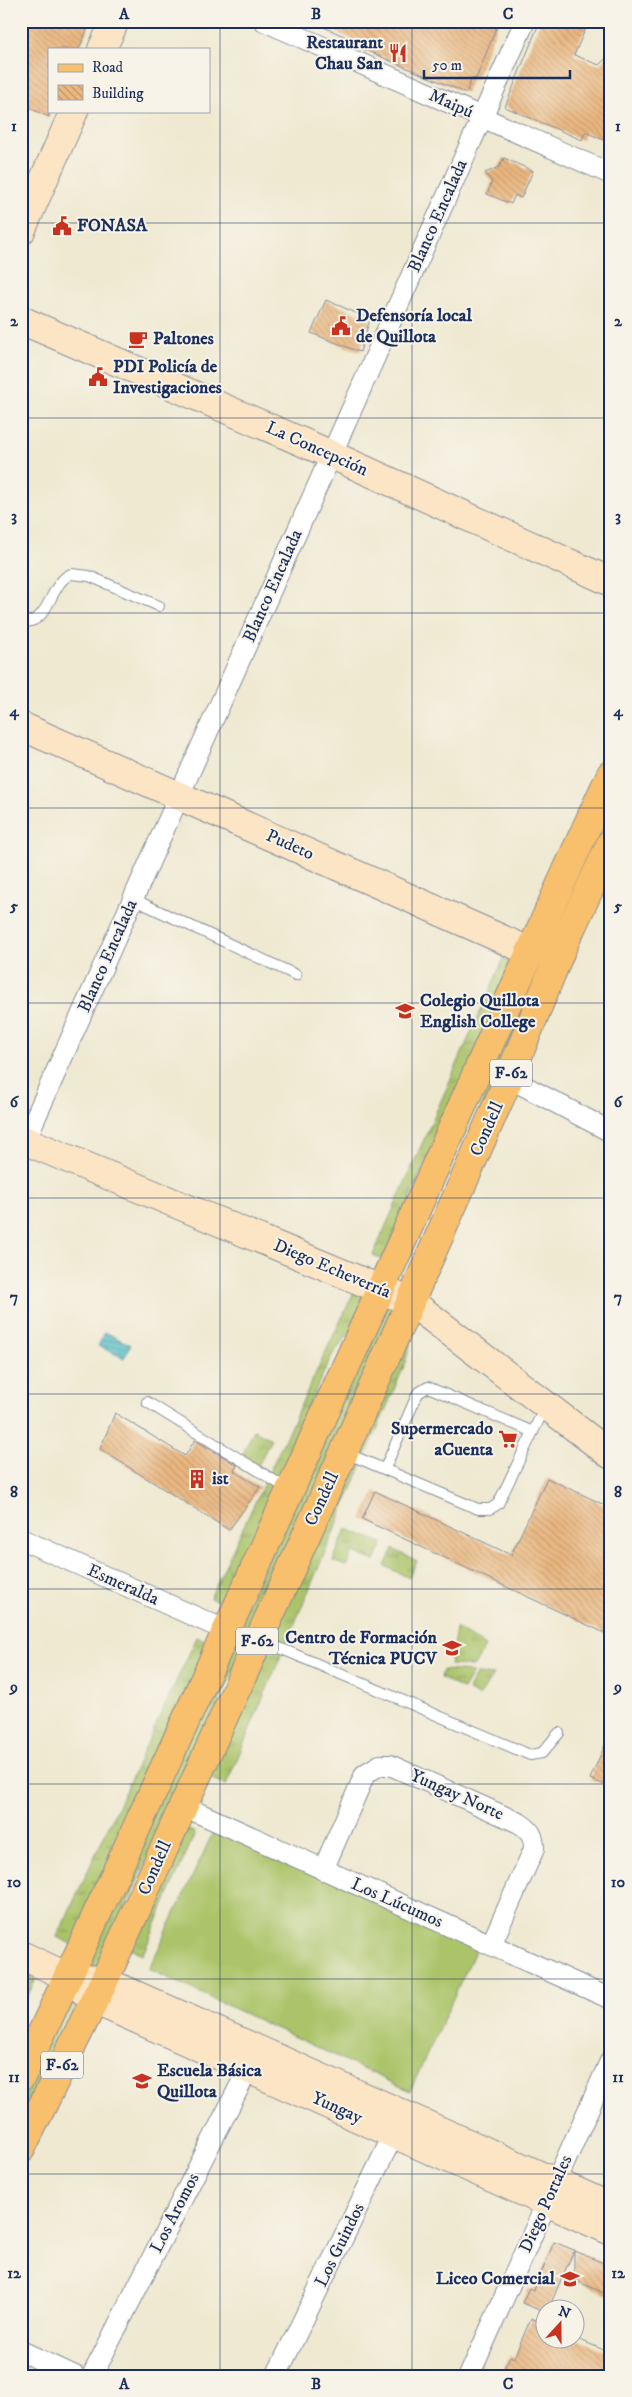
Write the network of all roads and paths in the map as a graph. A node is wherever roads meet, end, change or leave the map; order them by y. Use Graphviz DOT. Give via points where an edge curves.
graph roads {
  1 [pos="114,21"];
  2 [pos="264,21"];
  3 [pos="525,21"];
  4 [pos="102,48"];
  5 [pos="74,112"];
  6 [pos="482,117"];
  7 [pos="611,174"];
  8 [pos="21,231"];
  9 [pos="21,320"];
  10 [pos="332,455"];
  11 [pos="611,582"];
  12 [pos="159,606"];
  13 [pos="21,622"];
  14 [pos="21,726"];
  15 [pos="611,774"];
  16 [pos="179,796"];
  17 [pos="611,843"];
  18 [pos="133,899"];
  19 [pos="561,950"];
  20 [pos="529,951"];
  21 [pos="296,975"];
  22 [pos="509,1078"];
  23 [pos="611,1132"];
  24 [pos="23,1144"];
  25 [pos="380,1289"];
  26 [pos="411,1302"];
  27 [pos="147,1402"];
  28 [pos="546,1404"];
  29 [pos="533,1432"];
  30 [pos="344,1452"];
  31 [pos="611,1455"];
  32 [pos="385,1468"];
  33 [pos="289,1490"];
  34 [pos="21,1540"];
  35 [pos="225,1630"];
  36 [pos="258,1639"];
  37 [pos="558,1734"];
  38 [pos="183,1806"];
  39 [pos="323,1870"];
  40 [pos="491,1945"];
  41 [pos="21,1955"];
  42 [pos="68,1977"];
  43 [pos="99,1990"];
  44 [pos="611,1999"];
  45 [pos="253,2059"];
  46 [pos="611,2059"];
  47 [pos="21,2078"];
  48 [pos="399,2124"];
  49 [pos="21,2149"];
  50 [pos="551,2193"];
  51 [pos="611,2207"];
  52 [pos="611,2231"];
  53 [pos="21,2351"];
  54 [pos="76,2376"];
  55 [pos="92,2376"];
  56 [pos="276,2376"];
  57 [pos="469,2376"];
  1 -- 4 [label="main road"];
  2 -- 6 [label="street, Maipú"];
  3 -- 6 [label="street, Blanco Encalada"];
  5 -- 8 [label="main road"];
  6 -- 7 [label="street, Maipú"];
  6 -- 10 [label="street, Blanco Encalada"];
  9 -- 10 [label="main road, La Concepción"];
  10 -- 11 [label="main road, La Concepción"];
  10 -- 16 [label="street, Blanco Encalada"];
  12 -- 13 [label="lane" via="89,576 71,574 60,580 40,617"];
  14 -- 16 [label="main road, Pudeto"];
  15 -- 20 [label="main road, Condell / F-62"];
  16 -- 18 [label="street, Blanco Encalada"];
  16 -- 20 [label="main road, Pudeto"];
  17 -- 19 [label="main road, Condell / F-62"];
  18 -- 21 [label="lane"];
  18 -- 24 [label="street, Blanco Encalada"];
  19 -- 20 [label="main road, Pudeto"];
  19 -- 22 [label="main road, Condell / F-62"];
  20 -- 25 [label="main road, Condell / F-62"];
  22 -- 23 [label="street"];
  22 -- 26 [label="main road, Condell / F-62"];
  24 -- 25 [label="main road, Diego Echeverría"];
  25 -- 26 [label="main road, Diego Echeverría"];
  25 -- 33 [label="main road, Condell / F-62"];
  26 -- 28 [label="main road, Diego Echeverría"];
  26 -- 30 [label="main road, Condell / F-62"];
  27 -- 33 [label="lane"];
  28 -- 29 [label="lane"];
  28 -- 31 [label="main road, Diego Echeverría"];
  29 -- 32 [label="lane" via="498,1504 485,1510"];
  29 -- 32 [label="lane" via="428,1387 418,1392"];
  30 -- 32 [label="lane"];
  30 -- 36 [label="main road, Condell / F-62"];
  33 -- 35 [label="main road, Condell / F-62"];
  34 -- 35 [label="street, Esmeralda"];
  35 -- 42 [label="main road, Condell / F-62"];
  36 -- 37 [label="lane" via="530,1755 542,1753"];
  36 -- 38 [label="main road, Condell / F-62"];
  38 -- 39 [label="street, Los Lúcumos"];
  38 -- 43 [label="main road, Condell / F-62"];
  39 -- 40 [label="street, Los Lúcumos"];
  39 -- 40 [label="street, Yungay Norte" via="366,1774 372,1768 390,1765 519,1823 534,1838 534,1849"];
  40 -- 44 [label="street, Los Lúcumos"];
  41 -- 42 [label="main road, Yungay"];
  42 -- 43 [label="main road, Yungay"];
  42 -- 47 [label="main road, Condell / F-62"];
  43 -- 45 [label="main road, Yungay"];
  43 -- 49 [label="main road, Condell / F-62"];
  45 -- 48 [label="main road, Yungay"];
  45 -- 55 [label="street, Los Aromos"];
  46 -- 50 [label="street, Diego Portales"];
  48 -- 50 [label="main road, Yungay"];
  48 -- 56 [label="street, Los Guindos"];
  50 -- 51 [label="main road, Yungay"];
  50 -- 52 [label="main road, Yungay"];
  50 -- 57 [label="street, Diego Portales"];
  53 -- 54 [label="street"];
}
